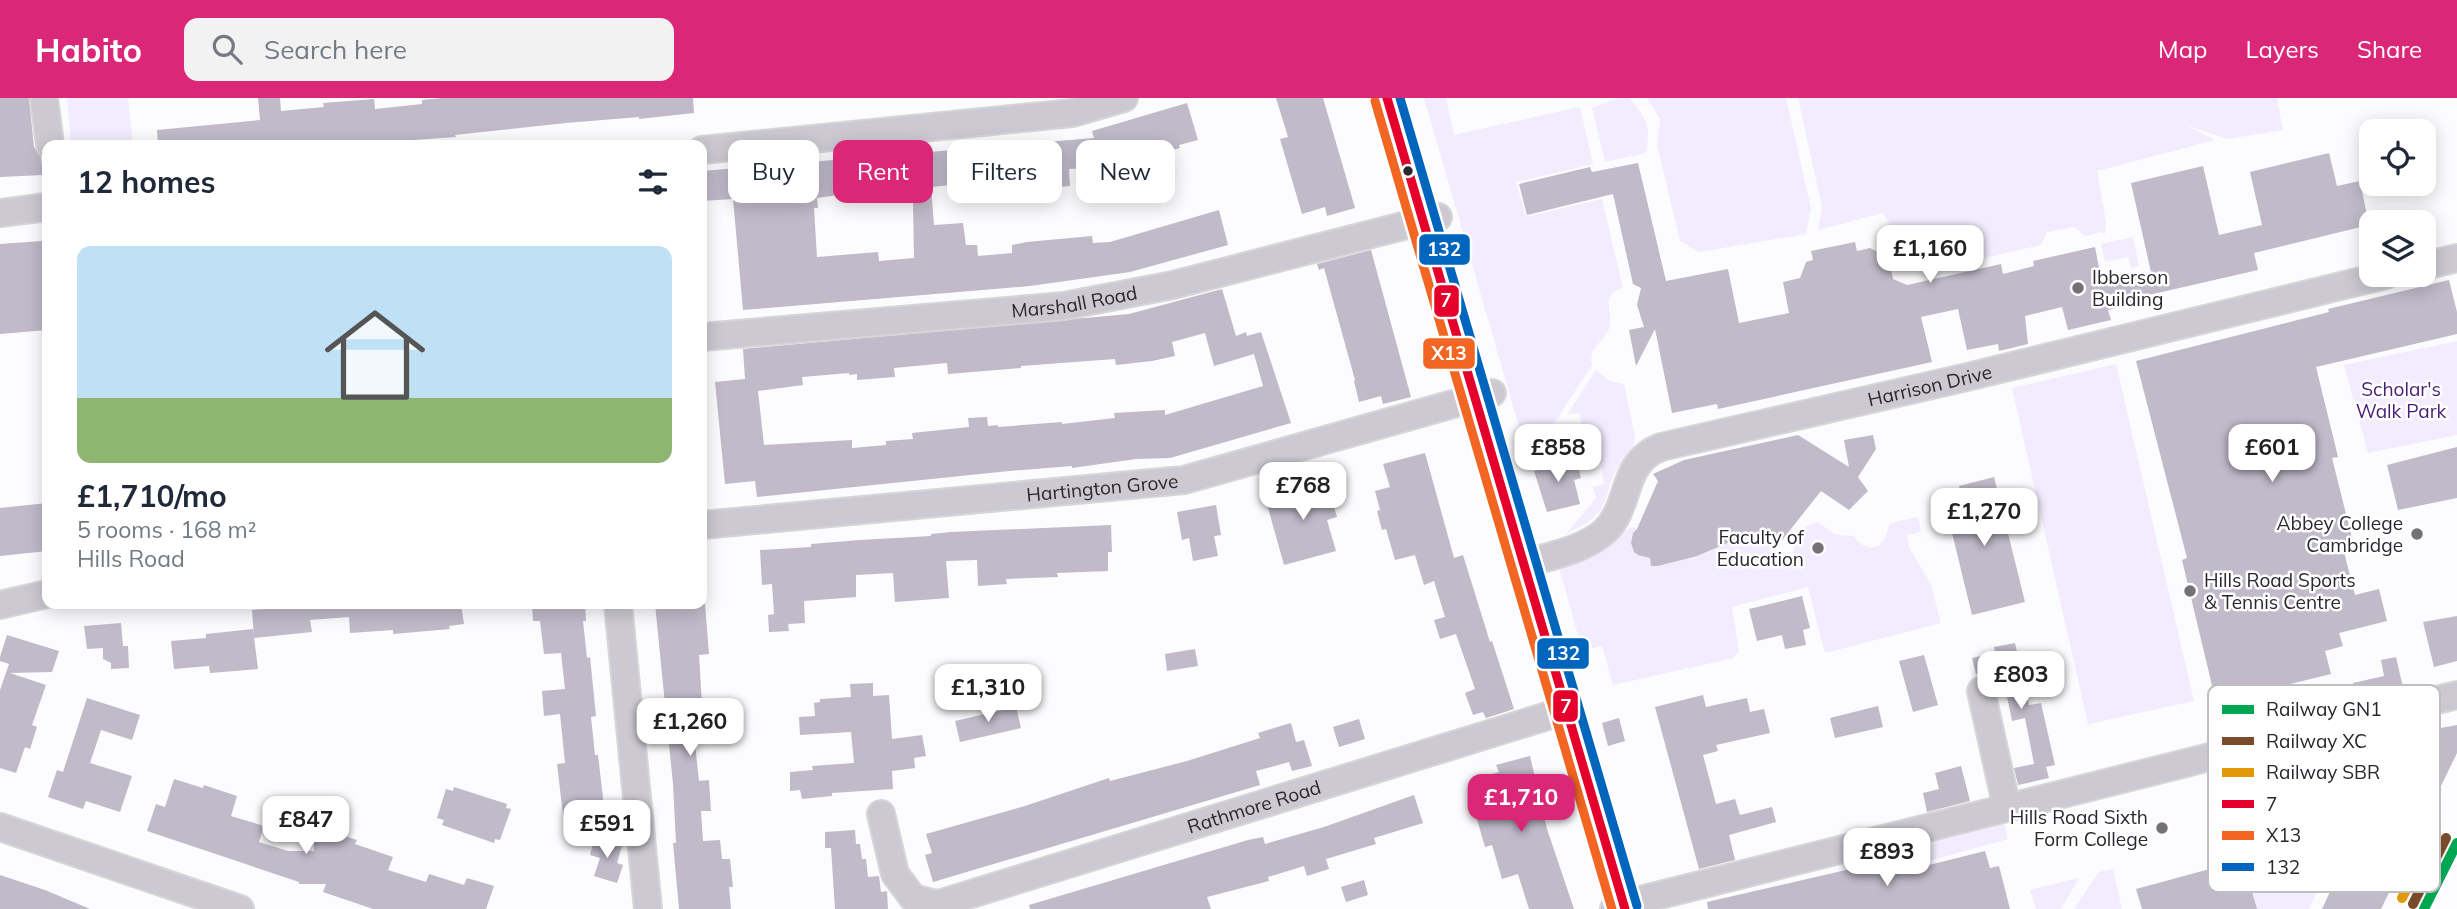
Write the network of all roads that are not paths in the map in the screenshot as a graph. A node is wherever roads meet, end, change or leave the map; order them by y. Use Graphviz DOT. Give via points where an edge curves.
graph roads {
  1 [pos="44,98"];
  2 [pos="1124,98"];
  3 [pos="1387,98"];
  4 [pos="49,140"];
  5 [pos="707,150"];
  6 [pos="42,208"];
  7 [pos="0,213"];
  8 [pos="1431,219"];
  9 [pos="2457,258"];
  10 [pos="2436,263"];
  11 [pos="2359,282"];
  12 [pos="707,337"];
  13 [pos="1484,395"];
  14 [pos="707,525"];
  15 [pos="1523,564"];
  16 [pos="42,595"];
  17 [pos="0,606"];
  18 [pos="618,609"];
  19 [pos="1981,691"];
  20 [pos="2457,695"];
  21 [pos="2440,699"];
  22 [pos="1567,710"];
  23 [pos="2208,758"];
  24 [pos="2007,808"];
  25 [pos="881,814"];
  26 [pos="0,827"];
  27 [pos="1621,908"];
  28 [pos="240,909"];
  29 [pos="648,909"];
  1 -- 4 [label="street"];
  2 -- 5 [label="street" via="1073,113"];
  3 -- 8 [label="main road"];
  6 -- 7 [label="street"];
  8 -- 12 [label="street, Marshall Road" via="1173,285 1064,306"];
  8 -- 13 [label="main road"];
  9 -- 10 [label="street"];
  11 -- 15 [label="street, Harrison Drive" via="1661,447 1641,458 1605,530 1570,550"];
  13 -- 14 [label="street, Hartington Grove" via="1184,480"];
  13 -- 15 [label="main road"];
  15 -- 22 [label="main road"];
  16 -- 17 [label="street"];
  18 -- 29 [label="street"];
  19 -- 24 [label="street"];
  20 -- 21 [label="street"];
  22 -- 25 [label="street, Rathmore Road" via="936,904 913,898 895,874"];
  22 -- 27 [label="main road"];
  23 -- 24 [label="street"];
  24 -- 27 [label="street"];
  26 -- 28 [label="street"];
}
